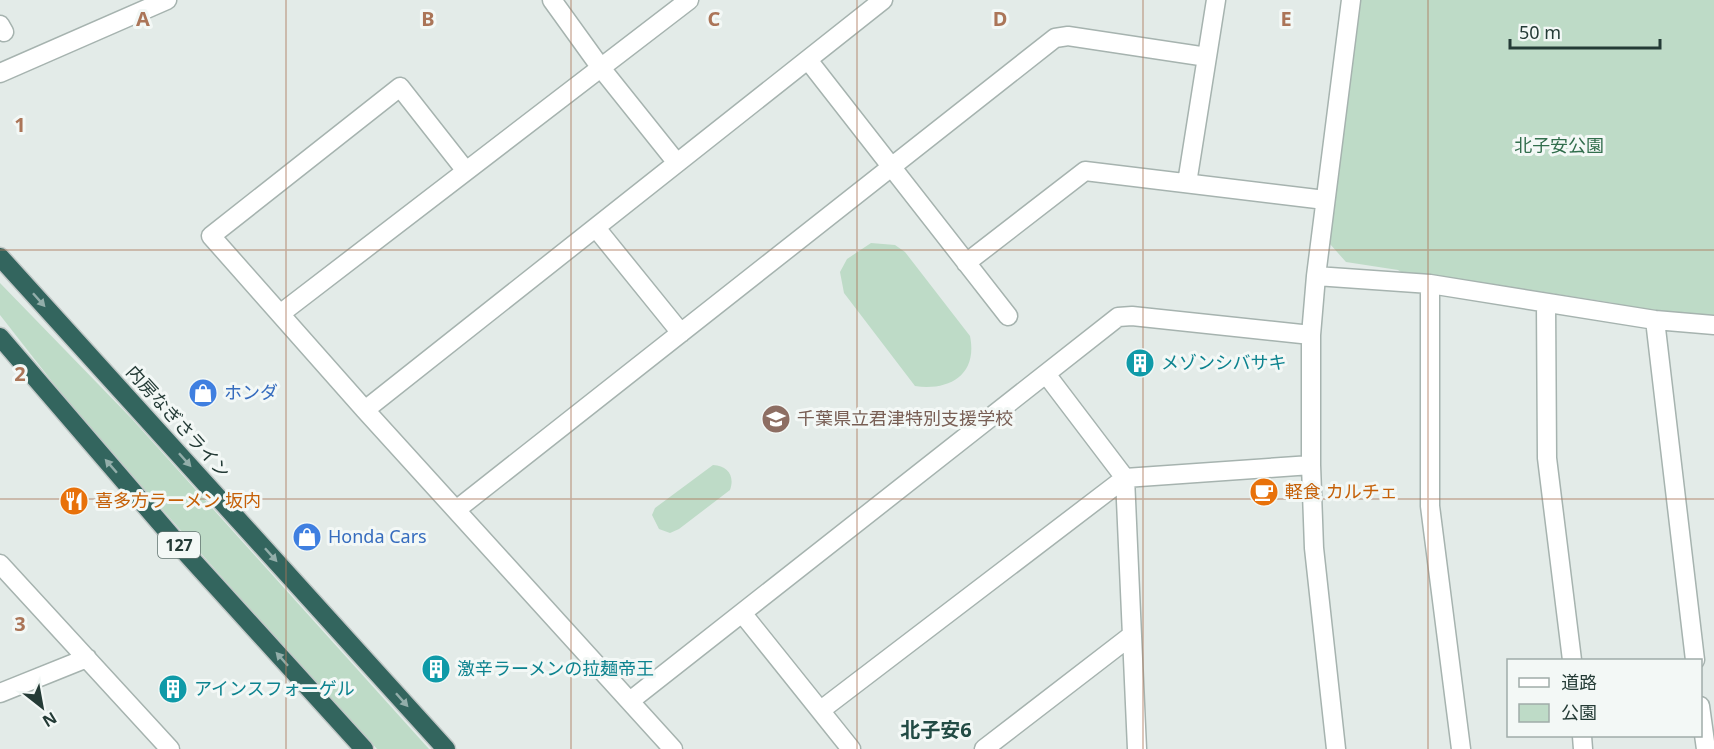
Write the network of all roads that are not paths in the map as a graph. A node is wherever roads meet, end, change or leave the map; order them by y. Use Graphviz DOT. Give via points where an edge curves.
graph roads {
  1 [pos="167,0"];
  2 [pos="552,0"];
  3 [pos="689,0"];
  4 [pos="883,0"];
  5 [pos="1215,0"];
  6 [pos="1350,0"];
  7 [pos="1207,57"];
  8 [pos="808,60"];
  9 [pos="601,68"];
  10 [pos="0,73"];
  11 [pos="677,164"];
  12 [pos="892,168"];
  13 [pos="466,171"];
  14 [pos="1188,183"];
  15 [pos="1325,200"];
  16 [pos="596,228"];
  17 [pos="0,257"];
  18 [pos="966,263"];
  19 [pos="1316,276"];
  20 [pos="1430,284"];
  21 [pos="1546,303"];
  22 [pos="280,314"];
  23 [pos="1008,316"];
  24 [pos="1654,320"];
  25 [pos="1714,325"];
  26 [pos="681,333"];
  27 [pos="1311,335"];
  28 [pos="0,337"];
  29 [pos="1046,374"];
  30 [pos="365,410"];
  31 [pos="1311,465"];
  32 [pos="1125,478"];
  33 [pos="456,510"];
  34 [pos="0,564"];
  35 [pos="742,613"];
  36 [pos="1132,635"];
  37 [pos="87,658"];
  38 [pos="1572,659"];
  39 [pos="1695,659"];
  40 [pos="0,693"];
  41 [pos="630,701"];
  42 [pos="820,710"];
  43 [pos="1702,715"];
  44 [pos="170,749"];
  45 [pos="364,749"];
  46 [pos="446,749"];
  47 [pos="673,749"];
  48 [pos="851,749"];
  49 [pos="984,749"];
  50 [pos="1137,749"];
  51 [pos="1336,749"];
  52 [pos="1461,749"];
  53 [pos="1706,749"];
  1 -- 10 [label="street"];
  2 -- 9 [label="street"];
  3 -- 9 [label="street"];
  4 -- 8 [label="street"];
  5 -- 7 [label="street"];
  6 -- 15 [label="street"];
  7 -- 12 [label="street" via="1068,36 1055,39"];
  7 -- 14 [label="street"];
  8 -- 11 [label="street"];
  8 -- 12 [label="street"];
  9 -- 11 [label="street"];
  9 -- 13 [label="street"];
  11 -- 16 [label="street"];
  12 -- 18 [label="street"];
  12 -- 26 [label="street"];
  13 -- 22 [label="street"];
  13 -- 22 [label="street" via="400,87 211,236"];
  14 -- 15 [label="street"];
  14 -- 18 [label="street" via="1085,171"];
  15 -- 19 [label="street"];
  16 -- 26 [label="street"];
  16 -- 30 [label="street"];
  17 -- 46 [label="highway, 内房なぎさライン, one-way"];
  18 -- 23 [label="street"];
  19 -- 20 [label="street"];
  19 -- 27 [label="street"];
  20 -- 21 [label="street"];
  20 -- 52 [label="street" via="1430,506"];
  21 -- 24 [label="street"];
  21 -- 38 [label="street" via="1547,458"];
  22 -- 30 [label="street"];
  24 -- 25 [label="street"];
  24 -- 39 [label="street"];
  26 -- 33 [label="street"];
  27 -- 29 [label="street" via="1118,317"];
  27 -- 31 [label="street"];
  45 -- 28 [label="highway, 127, one-way" via="185,552"];
  29 -- 32 [label="street"];
  29 -- 35 [label="street"];
  30 -- 33 [label="street"];
  31 -- 32 [label="street"];
  31 -- 51 [label="street" via="1314,548"];
  32 -- 36 [label="street"];
  32 -- 42 [label="street"];
  33 -- 41 [label="street"];
  34 -- 37 [label="street"];
  35 -- 41 [label="street"];
  35 -- 42 [label="street"];
  36 -- 49 [label="street"];
  36 -- 50 [label="street"];
  37 -- 40 [label="street"];
  37 -- 44 [label="street"];
  41 -- 47 [label="street"];
  42 -- 48 [label="street"];
  43 -- 53 [label="street"];
}
